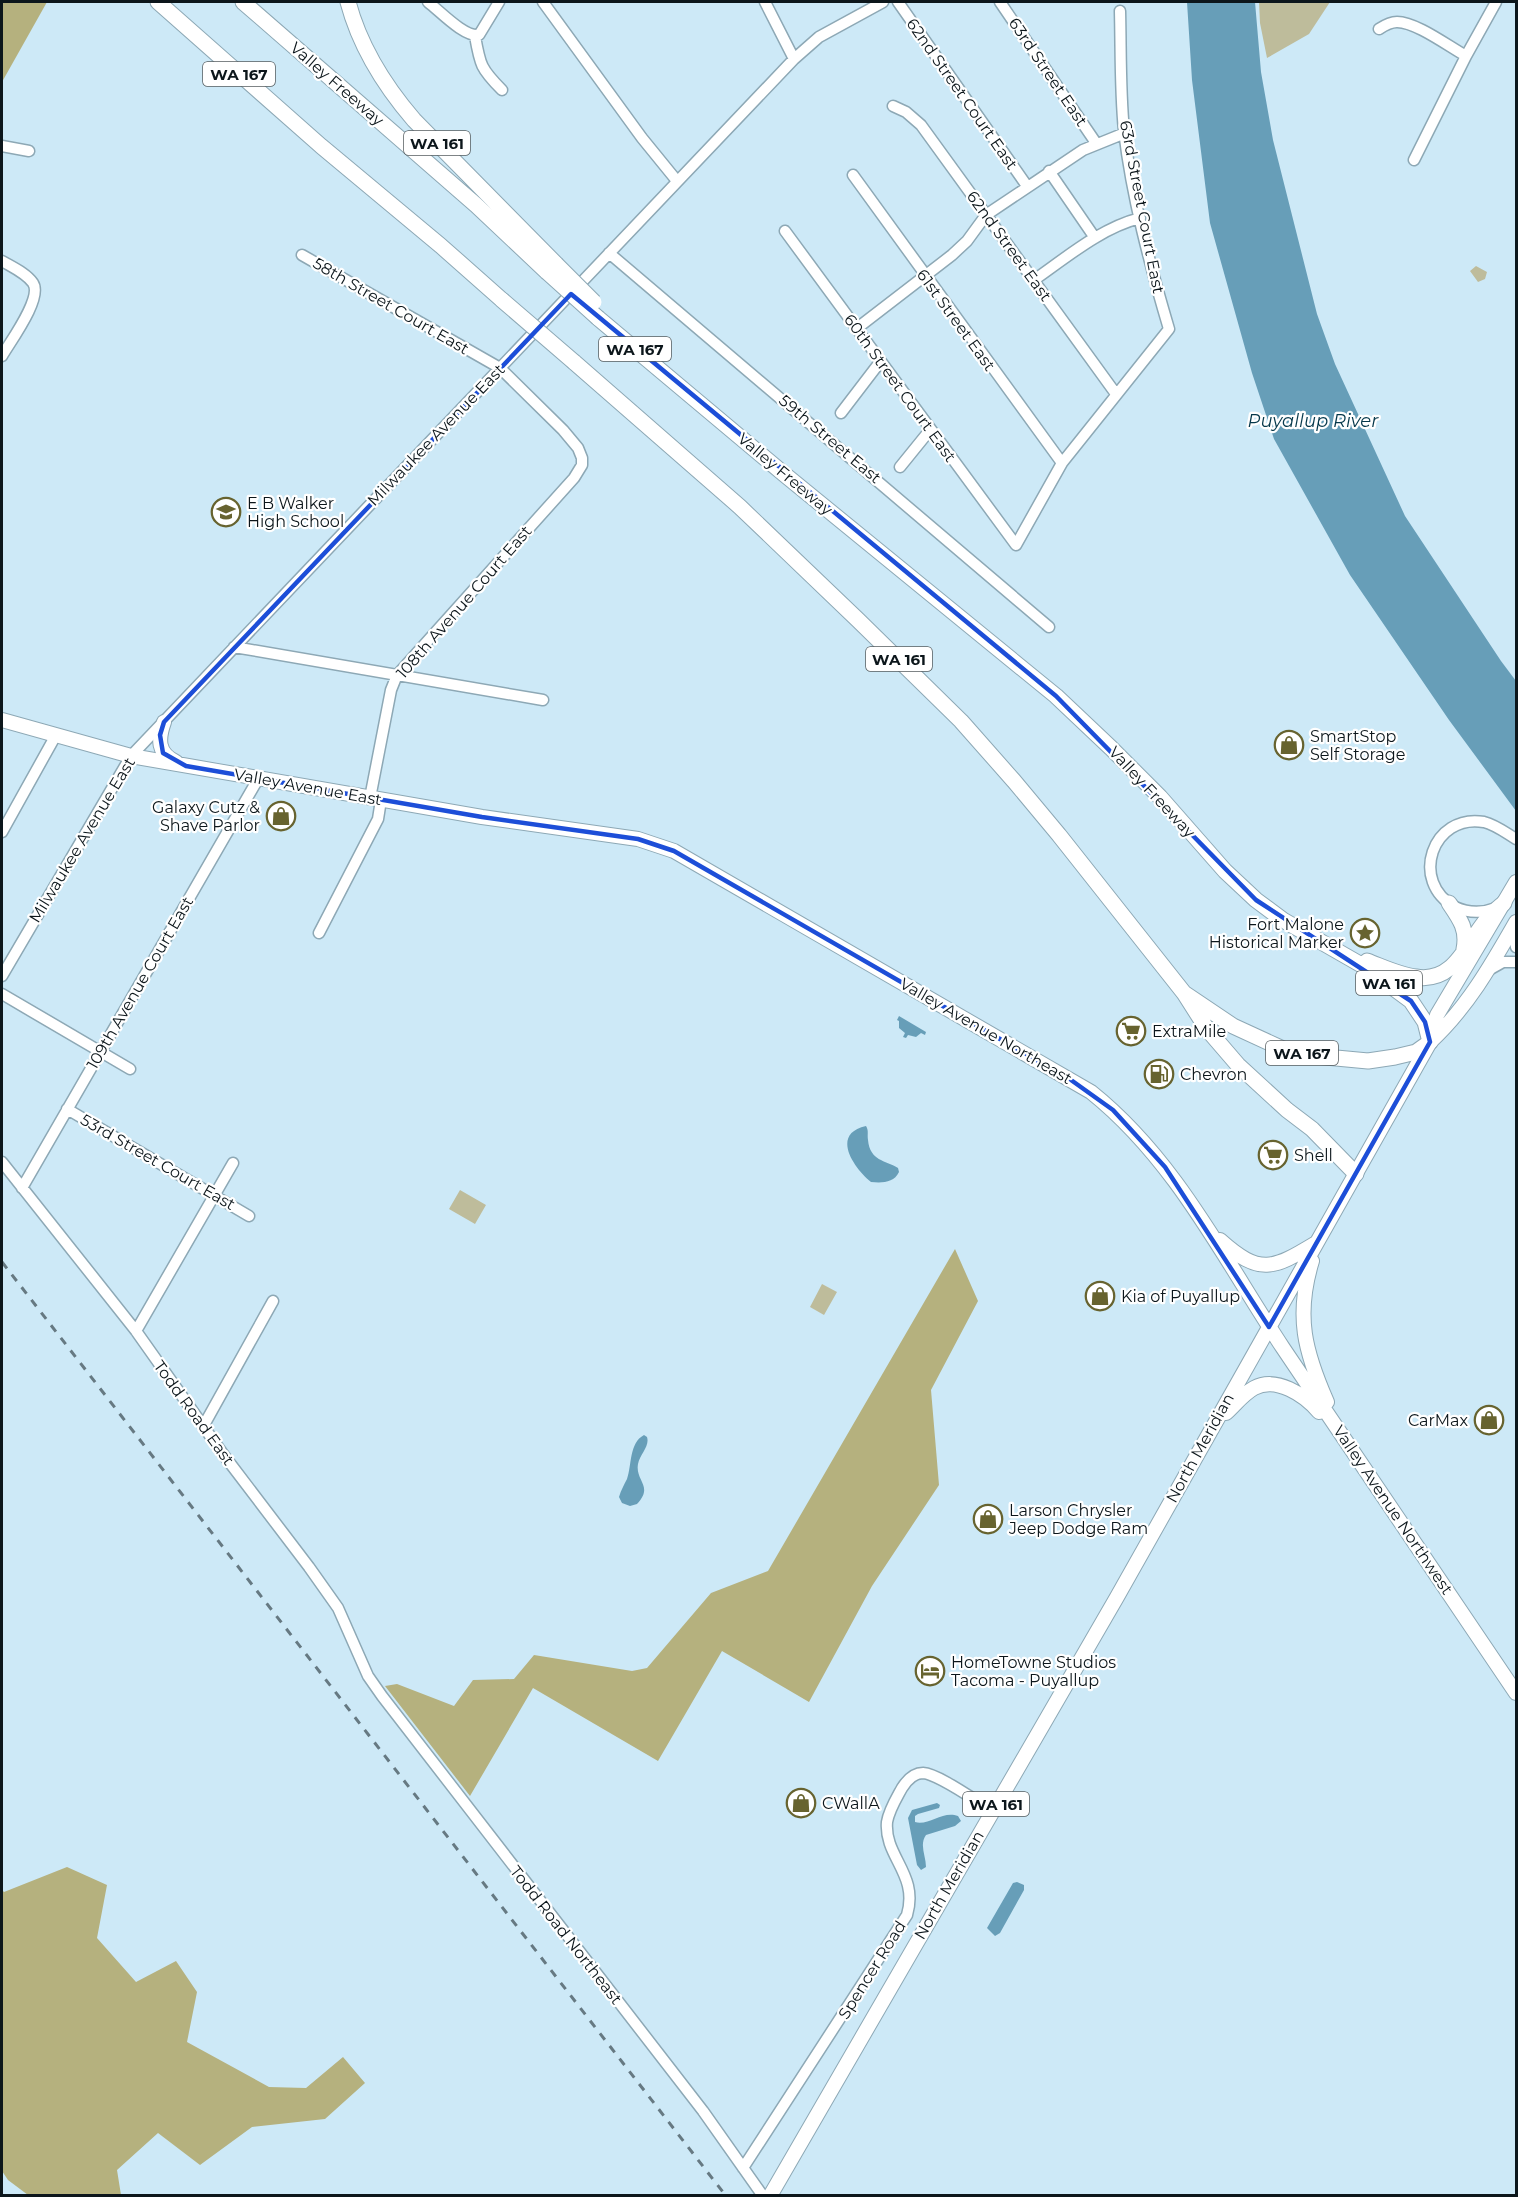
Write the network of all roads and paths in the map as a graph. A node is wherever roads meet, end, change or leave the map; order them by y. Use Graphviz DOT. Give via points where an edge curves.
graph roads {
  1 [pos="149,2"];
  2 [pos="158,2"];
  3 [pos="243,2"];
  4 [pos="348,2"];
  5 [pos="428,2"];
  6 [pos="499,2"];
  7 [pos="543,2"];
  8 [pos="765,2"];
  9 [pos="884,2"];
  10 [pos="898,2"];
  11 [pos="1000,2"];
  12 [pos="1496,2"];
  13 [pos="1120,11"];
  14 [pos="1379,29"];
  15 [pos="475,36"];
  16 [pos="1466,56"];
  17 [pos="794,59"];
  18 [pos="502,90"];
  19 [pos="893,106"];
  20 [pos="1125,134"];
  21 [pos="1096,143"];
  22 [pos="2,146"];
  23 [pos="321,146"];
  24 [pos="29,151"];
  25 [pos="1414,160"];
  26 [pos="1049,171"];
  27 [pos="853,175"];
  28 [pos="677,180"];
  29 [pos="1027,186"];
  30 [pos="986,215"];
  31 [pos="1140,218"];
  32 [pos="785,231"];
  33 [pos="1095,238"];
  34 [pos="609,254"];
  35 [pos="302,255"];
  36 [pos="2,261"];
  37 [pos="552,268"];
  38 [pos="924,277"];
  39 [pos="1034,280"];
  40 [pos="856,328"];
  41 [pos="2,356"];
  42 [pos="880,362"];
  43 [pos="500,368"];
  44 [pos="671,379"];
  45 [pos="1116,394"];
  46 [pos="841,413"];
  47 [pos="930,430"];
  48 [pos="582,458"];
  49 [pos="1062,463"];
  50 [pos="900,468"];
  51 [pos="1049,627"];
  52 [pos="234,647"];
  53 [pos="397,675"];
  54 [pos="543,700"];
  55 [pos="2,720"];
  56 [pos="164,722"];
  57 [pos="56,735"];
  58 [pos="131,756"];
  59 [pos="186,766"];
  60 [pos="258,779"];
  61 [pos="376,799"];
  62 [pos="2,832"];
  63 [pos="619,836"];
  64 [pos="1516,839"];
  65 [pos="1516,882"];
  66 [pos="1506,900"];
  67 [pos="1449,903"];
  68 [pos="1516,923"];
  69 [pos="320,933"];
  70 [pos="1325,944"];
  71 [pos="1516,947"];
  72 [pos="1464,952"];
  73 [pos="1516,962"];
  74 [pos="1485,973"];
  75 [pos="2,976"];
  76 [pos="1184,993"];
  77 [pos="2,994"];
  78 [pos="1430,1042"];
  79 [pos="100,1051"];
  80 [pos="130,1069"];
  81 [pos="67,1109"];
  82 [pos="2,1162"];
  83 [pos="233,1163"];
  84 [pos="1356,1174"];
  85 [pos="22,1188"];
  86 [pos="214,1195"];
  87 [pos="249,1216"];
  88 [pos="1207,1229"];
  89 [pos="1319,1241"];
  90 [pos="273,1301"];
  91 [pos="1269,1327"];
  92 [pos="136,1331"];
  93 [pos="204,1425"];
  94 [pos="1212,1428"];
  95 [pos="1342,1434"];
  96 [pos="1360,1462"];
  97 [pos="368,1676"];
  98 [pos="1516,1693"];
  99 [pos="993,1811"];
  100 [pos="743,2168"];
  101 [pos="764,2196"];
  102 [pos="770,2196"];
  1 -- 23 [label="highway, WA 161"];
  2 -- 23 [label="highway, WA 167"];
  3 -- 37 [label="highway, Valley Freeway / WA 167"];
  4 -- 37 [label="highway, WA 161" via="360,40 392,95"];
  5 -- 15 [label="street"];
  6 -- 15 [label="street"];
  7 -- 28 [label="street"];
  8 -- 17 [label="street"];
  9 -- 17 [label="street, Milwaukee Avenue East" via="819,37"];
  10 -- 29 [label="street, 62nd Street Court East"];
  11 -- 21 [label="street, 63rd Street East"];
  12 -- 16 [label="street"];
  13 -- 20 [label="street, 63rd Street Court East"];
  14 -- 16 [label="street" via="1396,22 1408,24"];
  15 -- 18 [label="street" via="480,63"];
  16 -- 25 [label="street"];
  17 -- 28 [label="street, Milwaukee Avenue East"];
  19 -- 30 [label="street, 62nd Street East" via="921,125"];
  20 -- 21 [label="street"];
  20 -- 31 [label="street, 63rd Street Court East"];
  21 -- 26 [label="street"];
  22 -- 24 [label="street"];
  23 -- 76 [label="highway, WA 161, bridge" via="740,507 961,721 1059,835"];
  26 -- 29 [label="street"];
  26 -- 33 [label="street"];
  27 -- 38 [label="street, 61st Street East"];
  28 -- 34 [label="street, Milwaukee Avenue East"];
  29 -- 30 [label="street"];
  30 -- 38 [label="street" via="967,241"];
  30 -- 39 [label="street, 62nd Street East"];
  31 -- 33 [label="street"];
  31 -- 45 [label="street, 63rd Street Court East" via="1169,329"];
  32 -- 40 [label="street, 60th Street Court East"];
  33 -- 39 [label="street"];
  34 -- 43 [label="street, Milwaukee Avenue East"];
  34 -- 51 [label="street, 59th Street East"];
  35 -- 43 [label="street, 58th Street Court East"];
  36 -- 41 [label="street" via="25,275 36,290"];
  37 -- 44 [label="highway, Valley Freeway / WA 167, bridge"];
  38 -- 40 [label="street"];
  38 -- 49 [label="street, 61st Street East"];
  39 -- 45 [label="street, 62nd Street East"];
  40 -- 42 [label="street, 60th Street Court East"];
  42 -- 46 [label="street"];
  42 -- 47 [label="street, 60th Street Court East"];
  43 -- 48 [label="street, 58th Street Court East" via="563,430"];
  43 -- 52 [label="street, Milwaukee Avenue East"];
  44 -- 70 [label="highway, Valley Freeway / WA 161" via="1056,696 1160,797 1240,885 1282,921"];
  45 -- 49 [label="street"];
  47 -- 49 [label="street, 60th Street Court East" via="1016,545"];
  47 -- 50 [label="street"];
  48 -- 53 [label="street, 108th Avenue Court East" via="578,471 558,496"];
  52 -- 53 [label="street"];
  52 -- 56 [label="street, Milwaukee Avenue East"];
  53 -- 54 [label="street"];
  53 -- 61 [label="street, 108th Avenue Court East" via="391,690"];
  55 -- 57 [label="main road, Valley Avenue East"];
  56 -- 58 [label="street, Milwaukee Avenue East"];
  56 -- 59 [label="main road" via="160,740 163,753"];
  57 -- 58 [label="main road, Valley Avenue East"];
  57 -- 62 [label="street"];
  58 -- 59 [label="main road, Valley Avenue East"];
  58 -- 75 [label="street, Milwaukee Avenue East"];
  59 -- 60 [label="main road, Valley Avenue East"];
  60 -- 61 [label="main road, Valley Avenue East"];
  60 -- 79 [label="street, 109th Avenue Court East"];
  61 -- 63 [label="main road, Valley Avenue East"];
  61 -- 69 [label="street, 108th Avenue Court East" via="378,819"];
  63 -- 88 [label="main road, Valley Avenue Northeast" via="657,843 674,851 1091,1092 1130,1126 1158,1158"];
  64 -- 67 [label="street" via="1496,826 1475,821 1454,826 1443,835 1432,853 1430,874"];
  65 -- 66 [label="main road, North Meridian"];
  66 -- 67 [label="street" via="1475,912"];
  66 -- 72 [label="highway" via="1484,921"];
  66 -- 78 [label="main road, North Meridian" via="1437,1015"];
  67 -- 72 [label="highway" via="1466,931"];
  68 -- 71 [label="street"];
  68 -- 74 [label="main road, North Meridian / WA 167"];
  70 -- 72 [label="highway" via="1419,978 1442,974"];
  70 -- 78 [label="highway, WA 161" via="1411,1001 1425,1022"];
  73 -- 74 [label="street" via="1503,962"];
  74 -- 78 [label="main road, North Meridian / WA 167" via="1452,1022"];
  76 -- 78 [label="highway, WA 167" via="1233,1026 1283,1049 1315,1056 1368,1061 1416,1052"];
  76 -- 84 [label="highway, WA 161" via="1238,1065 1312,1129"];
  77 -- 79 [label="street"];
  78 -- 84 [label="main road, North Meridian / WA 161"];
  79 -- 80 [label="street"];
  79 -- 81 [label="street, 109th Avenue Court East"];
  81 -- 85 [label="street, 109th Avenue Court East"];
  81 -- 86 [label="street, 53rd Street Court East"];
  82 -- 85 [label="street, Todd Road East"];
  83 -- 86 [label="street"];
  84 -- 89 [label="main road, North Meridian / WA 161"];
  85 -- 92 [label="street, Todd Road East"];
  86 -- 87 [label="street, 53rd Street Court East"];
  86 -- 92 [label="street"];
  88 -- 89 [label="main road" via="1242,1258 1264,1265 1285,1262"];
  88 -- 91 [label="main road, Valley Avenue Northeast"];
  89 -- 91 [label="main road, North Meridian / WA 161"];
  89 -- 95 [label="main road" via="1304,1299 1304,1337 1310,1362"];
  90 -- 93 [label="street"];
  91 -- 94 [label="main road, North Meridian / WA 161"];
  91 -- 95 [label="main road, Valley Avenue Northwest"];
  92 -- 93 [label="street, Todd Road East"];
  93 -- 97 [label="street, Todd Road East" via="338,1608"];
  94 -- 96 [label="main road" via="1254,1388 1287,1388 1315,1406"];
  94 -- 99 [label="main road, North Meridian / WA 161"];
  95 -- 96 [label="main road, Valley Avenue Northwest"];
  96 -- 98 [label="main road, Valley Avenue Northwest"];
  97 -- 100 [label="street, Todd Road Northeast"];
  99 -- 100 [label="street, Spencer Road" via="926,1773 914,1774 905,1782 887,1826 888,1838 910,1888 907,1915"];
  99 -- 102 [label="main road, North Meridian / WA 161"];
  100 -- 101 [label="street, Todd Road Northeast"];
}
